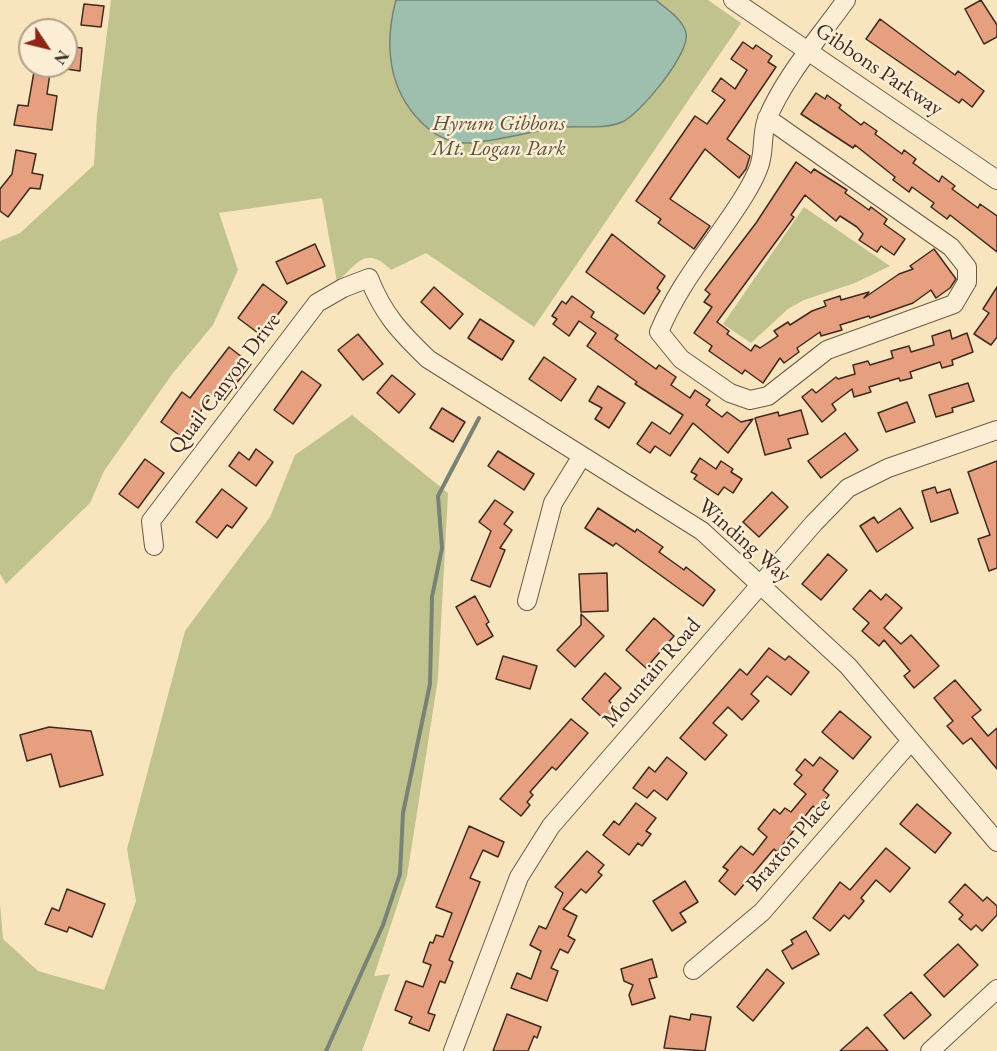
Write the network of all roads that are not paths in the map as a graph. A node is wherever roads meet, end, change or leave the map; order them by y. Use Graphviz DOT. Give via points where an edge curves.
graph roads {
  1 [pos="733,0"];
  2 [pos="846,0"];
  3 [pos="809,52"];
  4 [pos="767,118"];
  5 [pos="997,180"];
  6 [pos="369,278"];
  7 [pos="997,430"];
  8 [pos="582,456"];
  9 [pos="154,546"];
  10 [pos="759,586"];
  11 [pos="526,601"];
  12 [pos="910,742"];
  13 [pos="997,843"];
  14 [pos="693,970"];
  15 [pos="997,989"];
  16 [pos="453,1051"];
  17 [pos="930,1051"];
  1 -- 3 [label="street, Gibbons Parkway"];
  2 -- 3 [label="street"];
  3 -- 4 [label="street"];
  3 -- 5 [label="street, Gibbons Parkway"];
  4 -- 4 [label="street" via="761,160 742,200 669,306 659,333 681,359 730,393 750,400 768,396 827,350 954,303 967,282 967,267 951,247"];
  6 -- 8 [label="street, Winding Way" via="379,304 394,326 428,359"];
  6 -- 9 [label="street, Quail Canyon Drive" via="317,303 152,521"];
  7 -- 10 [label="street, Mountain Road" via="888,468 848,488"];
  8 -- 10 [label="street, Winding Way" via="702,531"];
  8 -- 11 [label="street" via="553,503"];
  10 -- 12 [label="street, Winding Way" via="848,666"];
  10 -- 16 [label="street, Mountain Road" via="551,826 519,877"];
  12 -- 13 [label="street, Winding Way"];
  12 -- 14 [label="street, Braxton Place" via="762,912"];
  15 -- 17 [label="street"];
}
